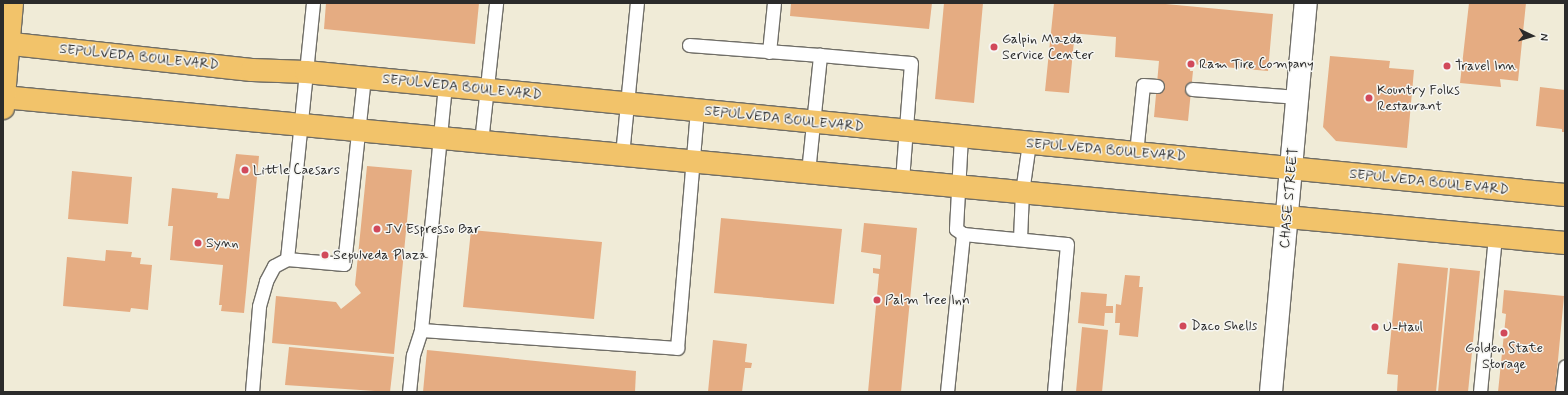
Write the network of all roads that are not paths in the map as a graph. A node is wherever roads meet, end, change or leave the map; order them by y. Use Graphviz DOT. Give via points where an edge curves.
graph roads {
  1 [pos="12,3"];
  2 [pos="313,3"];
  3 [pos="496,3"];
  4 [pos="637,3"];
  5 [pos="774,3"];
  6 [pos="1306,3"];
  7 [pos="6,43"];
  8 [pos="689,45"];
  9 [pos="769,52"];
  10 [pos="820,55"];
  11 [pos="306,72"];
  12 [pos="364,78"];
  13 [pos="445,86"];
  14 [pos="1157,86"];
  15 [pos="1192,89"];
  16 [pos="487,90"];
  17 [pos="1298,97"];
  18 [pos="3,101"];
  19 [pos="628,104"];
  20 [pos="698,111"];
  21 [pos="814,122"];
  22 [pos="300,126"];
  23 [pos="358,131"];
  24 [pos="906,131"];
  25 [pos="961,136"];
  26 [pos="439,138"];
  27 [pos="481,142"];
  28 [pos="1028,143"];
  29 [pos="1136,153"];
  30 [pos="622,155"];
  31 [pos="693,162"];
  32 [pos="1292,168"];
  33 [pos="808,172"];
  34 [pos="902,181"];
  35 [pos="957,186"];
  36 [pos="1022,192"];
  37 [pos="1565,195"];
  38 [pos="1287,217"];
  39 [pos="963,234"];
  40 [pos="1494,237"];
  41 [pos="1020,239"];
  42 [pos="1565,243"];
  43 [pos="287,259"];
  44 [pos="421,330"];
  45 [pos="1565,366"];
  46 [pos="252,392"];
  47 [pos="409,392"];
  48 [pos="947,392"];
  49 [pos="1054,392"];
  50 [pos="1271,392"];
  51 [pos="1480,392"];
  52 [pos="1562,392"];
  1 -- 7 [label="main road"];
  2 -- 11 [label="lane"];
  3 -- 16 [label="lane"];
  4 -- 19 [label="lane"];
  5 -- 9 [label="lane"];
  6 -- 17 [label="street, CHASE STREET"];
  7 -- 11 [label="main road, SEPULVEDA BOULEVARD" via="252,70"];
  7 -- 18 [label="main road"];
  8 -- 9 [label="lane"];
  9 -- 10 [label="lane"];
  10 -- 21 [label="lane"];
  10 -- 24 [label="lane" via="911,63"];
  11 -- 12 [label="main road, SEPULVEDA BOULEVARD"];
  11 -- 22 [label="lane"];
  12 -- 13 [label="main road, SEPULVEDA BOULEVARD"];
  12 -- 23 [label="lane"];
  13 -- 16 [label="main road, SEPULVEDA BOULEVARD"];
  13 -- 26 [label="lane"];
  14 -- 29 [label="lane" via="1143,85"];
  15 -- 17 [label="lane"];
  16 -- 19 [label="main road, SEPULVEDA BOULEVARD"];
  16 -- 27 [label="lane"];
  17 -- 32 [label="street, CHASE STREET"];
  18 -- 22 [label="main road"];
  19 -- 20 [label="main road, SEPULVEDA BOULEVARD"];
  19 -- 30 [label="lane"];
  20 -- 21 [label="main road, SEPULVEDA BOULEVARD"];
  20 -- 31 [label="lane"];
  21 -- 24 [label="main road, SEPULVEDA BOULEVARD"];
  21 -- 33 [label="lane"];
  22 -- 23 [label="main road"];
  22 -- 43 [label="lane"];
  23 -- 26 [label="main road"];
  23 -- 43 [label="lane" via="344,264"];
  24 -- 25 [label="main road, SEPULVEDA BOULEVARD"];
  24 -- 34 [label="lane"];
  25 -- 28 [label="main road, SEPULVEDA BOULEVARD"];
  25 -- 35 [label="lane"];
  26 -- 27 [label="main road"];
  26 -- 44 [label="lane"];
  27 -- 30 [label="main road"];
  28 -- 29 [label="main road, SEPULVEDA BOULEVARD"];
  28 -- 36 [label="lane"];
  29 -- 32 [label="main road, SEPULVEDA BOULEVARD"];
  30 -- 31 [label="main road"];
  31 -- 33 [label="main road"];
  31 -- 44 [label="lane" via="677,348"];
  32 -- 37 [label="main road, SEPULVEDA BOULEVARD"];
  32 -- 38 [label="street, CHASE STREET"];
  33 -- 34 [label="main road"];
  34 -- 35 [label="main road"];
  35 -- 36 [label="main road"];
  35 -- 39 [label="lane" via="956,229"];
  36 -- 38 [label="main road"];
  36 -- 41 [label="lane"];
  38 -- 40 [label="main road"];
  38 -- 50 [label="street, CHASE STREET"];
  39 -- 41 [label="lane"];
  39 -- 48 [label="lane"];
  40 -- 42 [label="main road"];
  40 -- 51 [label="lane"];
  41 -- 49 [label="lane" via="1067,244"];
  43 -- 46 [label="lane" via="274,266 266,281 260,306"];
  44 -- 47 [label="lane" via="413,355"];
  45 -- 52 [label="lane"];
}
